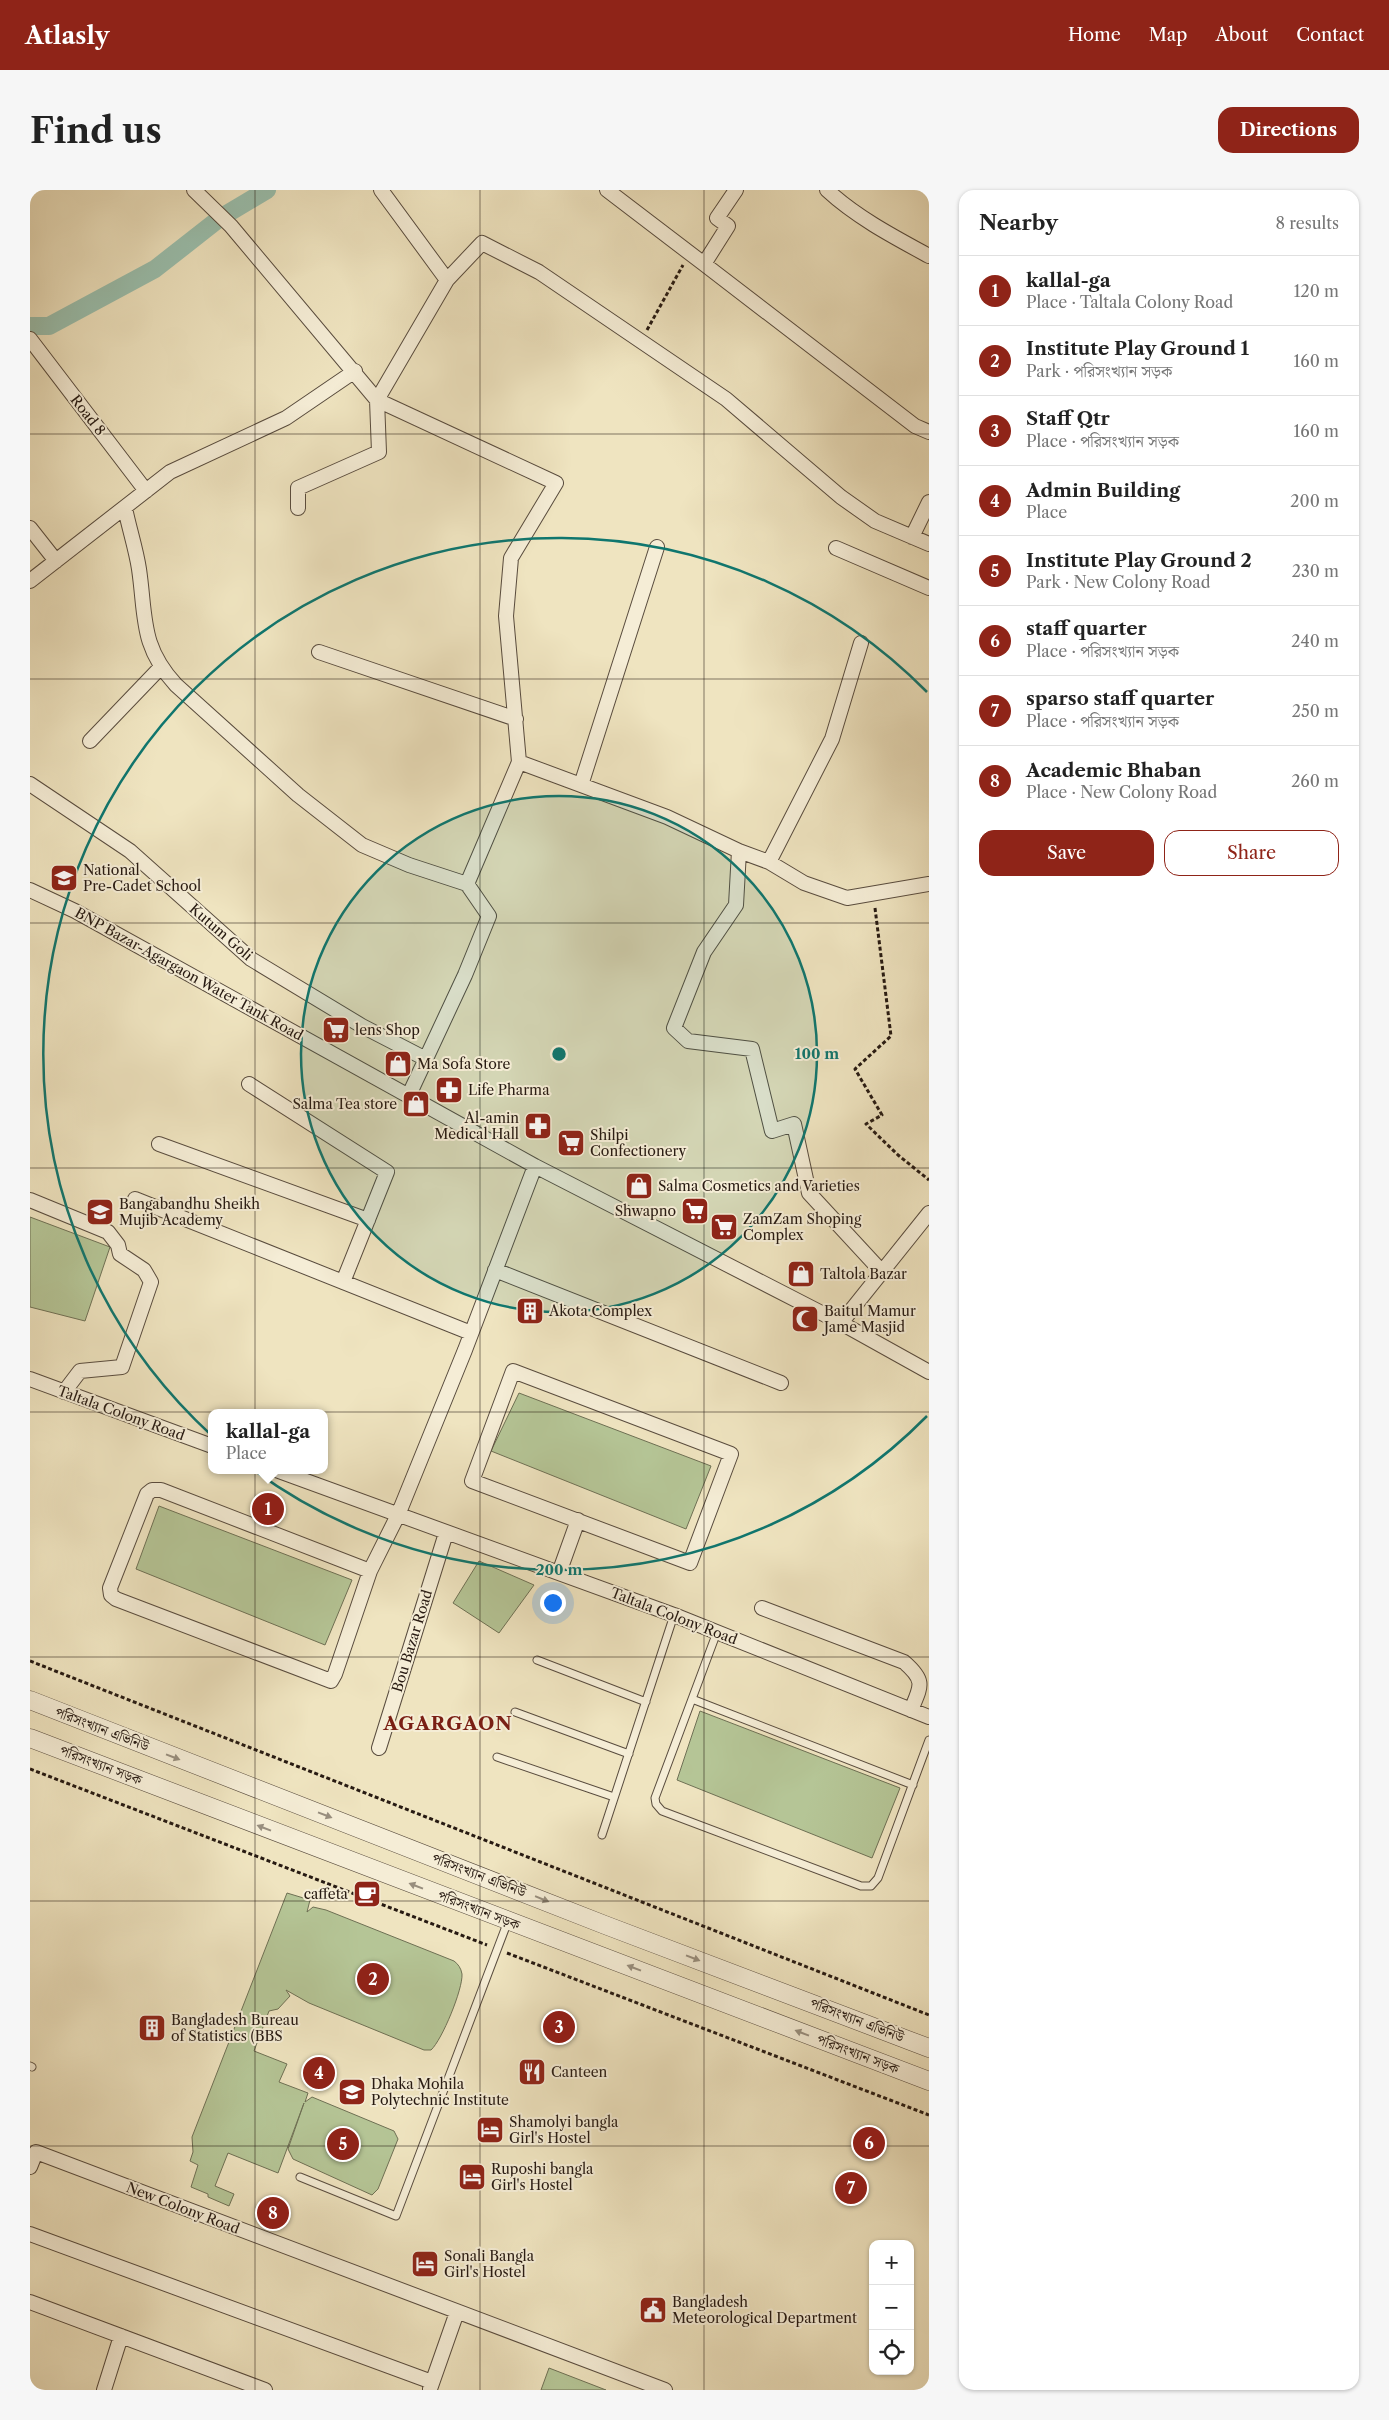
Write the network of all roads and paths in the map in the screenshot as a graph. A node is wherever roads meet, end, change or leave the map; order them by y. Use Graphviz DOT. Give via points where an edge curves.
graph roads {
  1 [pos="194,190"];
  2 [pos="381,190"];
  3 [pos="607,190"];
  4 [pos="736,190"];
  5 [pos="827,190"];
  6 [pos="690,253"];
  7 [pos="929,256"];
  8 [pos="704,264"];
  9 [pos="447,280"];
  10 [pos="30,340"];
  11 [pos="640,341"];
  12 [pos="355,371"];
  13 [pos="377,400"];
  14 [pos="929,432"];
  15 [pos="146,491"];
  16 [pos="929,502"];
  17 [pos="125,508"];
  18 [pos="298,508"];
  19 [pos="30,528"];
  20 [pos="912,537"];
  21 [pos="929,544"];
  22 [pos="657,547"];
  23 [pos="836,548"];
  24 [pos="56,561"];
  25 [pos="30,581"];
  26 [pos="929,588"];
  27 [pos="861,643"];
  28 [pos="319,652"];
  29 [pos="160,668"];
  30 [pos="516,718"];
  31 [pos="90,742"];
  32 [pos="519,762"];
  33 [pos="30,784"];
  34 [pos="581,784"];
  35 [pos="738,851"];
  36 [pos="769,862"];
  37 [pos="468,884"];
  38 [pos="929,884"];
  39 [pos="30,890"];
  40 [pos="873,895"];
  41 [pos="426,1059"];
  42 [pos="249,1084"];
  43 [pos="409,1095"];
  44 [pos="159,1144"];
  45 [pos="535,1166"];
  46 [pos="929,1180"];
  47 [pos="135,1199"];
  48 [pos="30,1200"];
  49 [pos="929,1213"];
  50 [pos="368,1220"];
  51 [pos="495,1270"];
  52 [pos="882,1272"];
  53 [pos="343,1282"];
  54 [pos="841,1323"];
  55 [pos="471,1333"];
  56 [pos="929,1372"];
  57 [pos="30,1379"];
  58 [pos="781,1383"];
  59 [pos="64,1392"];
  60 [pos="208,1445"];
  61 [pos="287,1474"];
  62 [pos="398,1515"];
  63 [pos="578,1520"];
  64 [pos="446,1533"];
  65 [pos="370,1571"];
  66 [pos="559,1573"];
  67 [pos="762,1608"];
  68 [pos="674,1615"];
  69 [pos="717,1632"];
  70 [pos="537,1660"];
  71 [pos="30,1661"];
  72 [pos="692,1699"];
  73 [pos="30,1700"];
  74 [pos="646,1702"];
  75 [pos="911,1710"];
  76 [pos="514,1712"];
  77 [pos="929,1717"];
  78 [pos="30,1738"];
  79 [pos="929,1740"];
  80 [pos="379,1748"];
  81 [pos="629,1754"];
  82 [pos="497,1757"];
  83 [pos="30,1769"];
  84 [pos="912,1785"];
  85 [pos="614,1798"];
  86 [pos="602,1835"];
  87 [pos="508,1921"];
  88 [pos="498,1949"];
  89 [pos="929,2015"];
  90 [pos="929,2048"];
  91 [pos="929,2081"];
  92 [pos="929,2115"];
  93 [pos="30,2167"];
  94 [pos="300,2177"];
  95 [pos="33,2235"];
  96 [pos="30,2302"];
  97 [pos="457,2312"];
  98 [pos="121,2336"];
  99 [pos="431,2386"];
  100 [pos="104,2390"];
  101 [pos="265,2390"];
  102 [pos="665,2390"];
  1 -- 12 [label="street" via="231,226"];
  2 -- 9 [label="street"];
  3 -- 6 [label="street"];
  4 -- 8 [label="street" via="717,218 728,226"];
  5 -- 7 [label="street" via="862,216"];
  6 -- 8 [label="street"];
  6 -- 11 [label="path"];
  8 -- 14 [label="street" via="916,426"];
  9 -- 11 [label="street" via="482,243 539,272"];
  9 -- 13 [label="street"];
  10 -- 15 [label="street, Road 8"];
  11 -- 20 [label="street" via="726,399 875,521"];
  12 -- 13 [label="street"];
  12 -- 15 [label="street" via="286,418 170,472"];
  13 -- 18 [label="street" via="379,452 298,488"];
  13 -- 30 [label="street" via="556,483 511,558 506,616"];
  15 -- 17 [label="street"];
  16 -- 20 [label="street"];
  17 -- 24 [label="street"];
  17 -- 29 [label="street" via="139,568 148,638"];
  19 -- 24 [label="street"];
  20 -- 21 [label="street"];
  22 -- 34 [label="street"];
  23 -- 26 [label="street"];
  24 -- 25 [label="street"];
  27 -- 36 [label="street" via="832,739"];
  28 -- 30 [label="street"];
  29 -- 31 [label="street"];
  29 -- 37 [label="street" via="298,795 362,845 409,865"];
  30 -- 32 [label="street"];
  32 -- 34 [label="street"];
  32 -- 37 [label="street"];
  33 -- 41 [label="street, Kutum Goli" via="130,851 251,959 362,1026"];
  34 -- 35 [label="street" via="667,817"];
  35 -- 36 [label="street"];
  35 -- 52 [label="street" via="736,905 704,952 674,1028 688,1041 752,1050 772,1131 794,1124 809,1194"];
  36 -- 40 [label="street" via="804,883 847,898"];
  37 -- 41 [label="street" via="489,916"];
  38 -- 40 [label="street"];
  39 -- 43 [label="street, BNP Bazar-Agargaon Water Tank Road" via="75,911"];
  40 -- 46 [label="path" via="891,1036 855,1069 882,1115 866,1124"];
  41 -- 43 [label="street"];
  42 -- 50 [label="street" via="387,1172"];
  43 -- 45 [label="street, BNP Bazar-Agargaon Water Tank Road"];
  44 -- 50 [label="street"];
  45 -- 51 [label="street"];
  45 -- 54 [label="street, BNP Bazar-Agargaon Water Tank Road"];
  47 -- 53 [label="street"];
  48 -- 59 [label="street" via="108,1232 118,1245 120,1254 144,1270 151,1282 122,1367 80,1371"];
  49 -- 52 [label="street"];
  50 -- 53 [label="street"];
  51 -- 55 [label="street"];
  51 -- 58 [label="street"];
  52 -- 54 [label="street"];
  53 -- 55 [label="street"];
  54 -- 56 [label="street, BNP Bazar-Agargaon Water Tank Road"];
  55 -- 62 [label="street"];
  57 -- 59 [label="street, Taltala Colony Road"];
  59 -- 60 [label="street, Taltala Colony Road"];
  61 -- 62 [label="street, Taltala Colony Road"];
  62 -- 64 [label="street, Taltala Colony Road"];
  62 -- 65 [label="street"];
  63 -- 63 [label="street" via="472,1480 513,1371 731,1454 690,1563"];
  63 -- 66 [label="street"];
  64 -- 66 [label="street, Taltala Colony Road"];
  64 -- 80 [label="street, Bou Bazar Road"];
  65 -- 65 [label="street" via="331,1681 116,1599 110,1588 147,1494 152,1490 161,1490"];
  66 -- 68 [label="street, Taltala Colony Road"];
  67 -- 75 [label="street" via="904,1662 920,1679 921,1686"];
  68 -- 69 [label="street, Taltala Colony Road"];
  68 -- 74 [label="lane"];
  69 -- 72 [label="lane"];
  69 -- 75 [label="street, Taltala Colony Road"];
  70 -- 74 [label="lane"];
  71 -- 89 [label="path"];
  72 -- 84 [label="lane"];
  72 -- 84 [label="lane" via="655,1798 662,1811 861,1886 870,1886 878,1878"];
  73 -- 90 [label="street, পরিসংখ্যান এভিনিউ, one-way"];
  74 -- 81 [label="lane"];
  75 -- 77 [label="street, Taltala Colony Road"];
  76 -- 81 [label="lane"];
  87 -- 78 [label="street, পরিসংখ্যান সড়ক, one-way"];
  79 -- 84 [label="lane"];
  81 -- 85 [label="lane"];
  82 -- 85 [label="lane"];
  83 -- 88 [label="path"];
  85 -- 86 [label="lane"];
  87 -- 88 [label="lane"];
  91 -- 87 [label="street, পরিসংখ্যান সড়ক, one-way"];
  88 -- 92 [label="path"];
  88 -- 94 [label="lane" via="396,2216"];
  93 -- 97 [label="street, New Colony Road" via="36,2152"];
  95 -- 99 [label="street" via="292,2330"];
  96 -- 98 [label="street"];
  97 -- 99 [label="street"];
  97 -- 102 [label="street, New Colony Road"];
  98 -- 100 [label="street"];
  98 -- 101 [label="street"];
}
